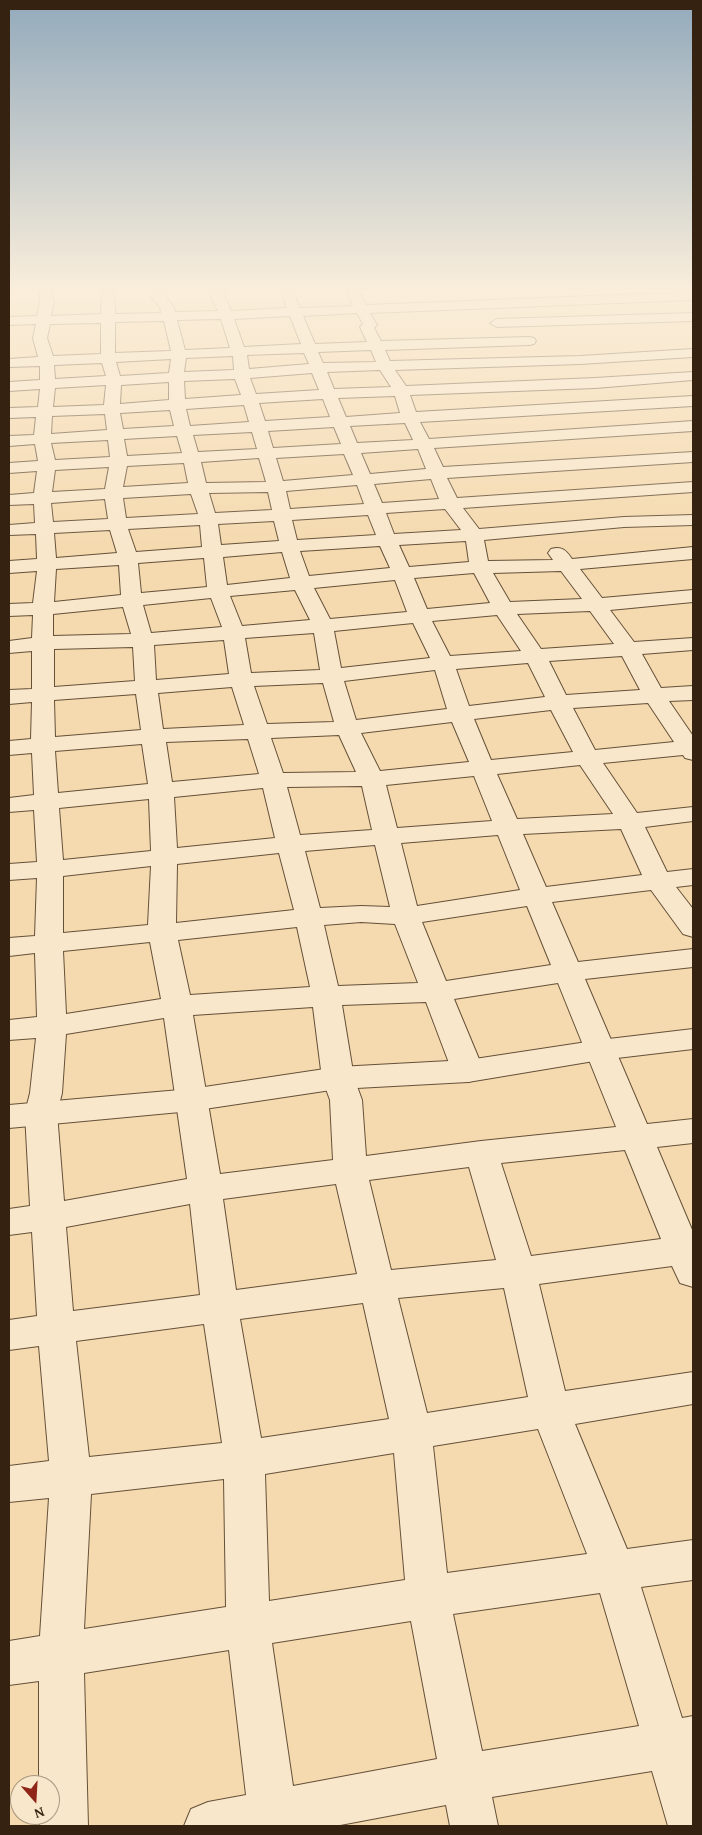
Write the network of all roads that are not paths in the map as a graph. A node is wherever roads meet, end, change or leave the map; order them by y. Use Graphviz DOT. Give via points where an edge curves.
graph roads {
  1 [pos="48,376"];
  2 [pos="57,376"];
  3 [pos="112,376"];
  4 [pos="154,376"];
  5 [pos="154,376"];
  6 [pos="154,376"];
  7 [pos="177,376"];
  8 [pos="197,376"];
  9 [pos="202,376"];
  10 [pos="213,376"];
  11 [pos="243,376"];
  12 [pos="321,376"];
  13 [pos="391,376"];
  14 [pos="450,376"];
  15 [pos="514,376"];
  16 [pos="590,376"];
  17 [pos="693,376"];
  18 [pos="659,377"];
  19 [pos="595,383"];
  20 [pos="48,384"];
  21 [pos="520,385"];
  22 [pos="9,386"];
  23 [pos="459,387"];
  24 [pos="401,391"];
  25 [pos="328,394"];
  26 [pos="250,400"];
  27 [pos="687,401"];
  28 [pos="603,405"];
  29 [pos="539,409"];
  30 [pos="45,412"];
  31 [pos="9,413"];
  32 [pos="473,413"];
  33 [pos="693,415"];
  34 [pos="408,416"];
  35 [pos="339,420"];
  36 [pos="693,426"];
  37 [pos="259,427"];
  38 [pos="621,431"];
  39 [pos="115,436"];
  40 [pos="560,436"];
  41 [pos="42,438"];
  42 [pos="488,440"];
  43 [pos="9,441"];
  44 [pos="424,444"];
  45 [pos="350,448"];
  46 [pos="266,452"];
  47 [pos="693,457"];
  48 [pos="649,458"];
  49 [pos="47,464"];
  50 [pos="579,466"];
  51 [pos="9,468"];
  52 [pos="505,469"];
  53 [pos="438,473"];
  54 [pos="363,480"];
  55 [pos="276,487"];
  56 [pos="685,487"];
  57 [pos="198,488"];
  58 [pos="113,493"];
  59 [pos="604,494"];
  60 [pos="42,497"];
  61 [pos="522,499"];
  62 [pos="9,500"];
  63 [pos="450,503"];
  64 [pos="693,504"];
  65 [pos="375,508"];
  66 [pos="282,515"];
  67 [pos="208,518"];
  68 [pos="693,520"];
  69 [pos="118,525"];
  70 [pos="44,527"];
  71 [pos="9,530"];
  72 [pos="544,530"];
  73 [pos="474,535"];
  74 [pos="386,540"];
  75 [pos="644,545"];
  76 [pos="289,546"];
  77 [pos="211,552"];
  78 [pos="693,553"];
  79 [pos="128,557"];
  80 [pos="47,563"];
  81 [pos="566,566"];
  82 [pos="9,567"];
  83 [pos="480,567"];
  84 [pos="402,573"];
  85 [pos="302,584"];
  86 [pos="218,591"];
  87 [pos="688,595"];
  88 [pos="131,599"];
  89 [pos="596,605"];
  90 [pos="502,608"];
  91 [pos="43,609"];
  92 [pos="9,610"];
  93 [pos="419,615"];
  94 [pos="322,626"];
  95 [pos="234,633"];
  96 [pos="143,640"];
  97 [pos="44,643"];
  98 [pos="693,644"];
  99 [pos="9,647"];
  100 [pos="629,650"];
  101 [pos="535,656"];
  102 [pos="443,663"];
  103 [pos="332,676"];
  104 [pos="241,680"];
  105 [pos="146,688"];
  106 [pos="693,693"];
  107 [pos="44,694"];
  108 [pos="654,695"];
  109 [pos="9,697"];
  110 [pos="559,702"];
  111 [pos="460,713"];
  112 [pos="347,728"];
  113 [pos="258,731"];
  114 [pos="153,736"];
  115 [pos="43,745"];
  116 [pos="9,748"];
  117 [pos="692,749"];
  118 [pos="588,759"];
  119 [pos="484,768"];
  120 [pos="372,779"];
  121 [pos="273,780"];
  122 [pos="161,791"];
  123 [pos="46,802"];
  124 [pos="9,805"];
  125 [pos="693,814"];
  126 [pos="630,821"];
  127 [pos="508,827"];
  128 [pos="387,837"];
  129 [pos="290,844"];
  130 [pos="164,857"];
  131 [pos="50,869"];
  132 [pos="9,872"];
  133 [pos="693,877"];
  134 [pos="657,880"];
  135 [pos="536,896"];
  136 [pos="406,916"];
  137 [pos="309,917"];
  138 [pos="693,928"];
  139 [pos="162,932"];
  140 [pos="49,944"];
  141 [pos="9,947"];
  142 [pos="693,958"];
  143 [pos="568,972"];
  144 [pos="437,992"];
  145 [pos="326,996"];
  146 [pos="177,1006"];
  147 [pos="52,1026"];
  148 [pos="9,1030"];
  149 [pos="693,1039"];
  150 [pos="600,1050"];
  151 [pos="468,1071"];
  152 [pos="338,1078"];
  153 [pos="191,1100"];
  154 [pos="25,1115"];
  155 [pos="693,1131"];
  156 [pos="638,1138"];
  157 [pos="481,1154"];
  158 [pos="350,1171"];
  159 [pos="204,1190"];
  160 [pos="49,1218"];
  161 [pos="9,1222"];
  162 [pos="690,1257"];
  163 [pos="518,1272"];
  164 [pos="378,1286"];
  165 [pos="220,1308"];
  166 [pos="56,1329"];
  167 [pos="9,1335"];
  168 [pos="693,1388"];
  169 [pos="551,1412"];
  170 [pos="412,1433"];
  171 [pos="244,1459"];
  172 [pos="70,1478"];
  173 [pos="9,1484"];
  174 [pos="693,1560"];
  175 [pos="615,1570"];
  176 [pos="428,1597"];
  177 [pos="248,1626"];
  178 [pos="61,1655"];
  179 [pos="9,1663"];
  180 [pos="681,1742"];
  181 [pos="464,1778"];
  182 [pos="273,1820"];
  183 [pos="64,1826"];
  184 [pos="208,1826"];
  185 [pos="474,1826"];
  186 [pos="692,1826"];
  1 -- 20 [label="street"];
  2 -- 20 [label="street"];
  3 -- 39 [label="street"];
  4 -- 39 [label="street"];
  5 -- 39 [label="street"];
  6 -- 39 [label="street"];
  7 -- 57 [label="street"];
  8 -- 46 [label="street"];
  9 -- 37 [label="street"];
  10 -- 26 [label="street"];
  11 -- 26 [label="street"];
  12 -- 25 [label="street"];
  13 -- 24 [label="street"];
  14 -- 23 [label="street"];
  15 -- 21 [label="street"];
  16 -- 19 [label="street"];
  17 -- 18 [label="street"];
  18 -- 19 [label="street"];
  18 -- 27 [label="street"];
  19 -- 21 [label="street"];
  19 -- 28 [label="street"];
  20 -- 22 [label="street"];
  20 -- 30 [label="street"];
  21 -- 23 [label="street"];
  21 -- 29 [label="street"];
  23 -- 24 [label="street"];
  23 -- 32 [label="street"];
  24 -- 25 [label="street"];
  24 -- 34 [label="street"];
  25 -- 26 [label="street"];
  25 -- 35 [label="street"];
  26 -- 37 [label="street"];
  27 -- 28 [label="street"];
  27 -- 33 [label="street"];
  28 -- 29 [label="street"];
  28 -- 38 [label="street"];
  29 -- 32 [label="street"];
  29 -- 40 [label="street"];
  30 -- 31 [label="street"];
  30 -- 39 [label="street"];
  30 -- 41 [label="street"];
  32 -- 34 [label="street"];
  32 -- 42 [label="street"];
  34 -- 35 [label="street"];
  34 -- 44 [label="street"];
  35 -- 37 [label="street"];
  35 -- 45 [label="street"];
  36 -- 38 [label="street"];
  37 -- 46 [label="street"];
  38 -- 40 [label="street"];
  38 -- 48 [label="street"];
  39 -- 41 [label="street"];
  39 -- 49 [label="street"];
  39 -- 58 [label="street"];
  40 -- 42 [label="street"];
  40 -- 50 [label="street"];
  41 -- 43 [label="street"];
  41 -- 49 [label="street"];
  42 -- 44 [label="street"];
  42 -- 52 [label="street"];
  44 -- 45 [label="street"];
  44 -- 53 [label="street"];
  45 -- 46 [label="street"];
  45 -- 54 [label="street"];
  46 -- 55 [label="street"];
  47 -- 48 [label="street"];
  48 -- 50 [label="street"];
  48 -- 56 [label="street"];
  49 -- 51 [label="street"];
  49 -- 60 [label="street"];
  50 -- 52 [label="street"];
  50 -- 59 [label="street"];
  52 -- 53 [label="street"];
  52 -- 61 [label="street"];
  53 -- 54 [label="street"];
  53 -- 63 [label="street"];
  54 -- 55 [label="street"];
  54 -- 65 [label="street"];
  55 -- 57 [label="street"];
  55 -- 66 [label="street"];
  56 -- 59 [label="street"];
  56 -- 64 [label="street"];
  57 -- 58 [label="street"];
  57 -- 67 [label="street"];
  58 -- 60 [label="street"];
  58 -- 69 [label="street"];
  59 -- 61 [label="street"];
  59 -- 75 [label="street"];
  60 -- 62 [label="street"];
  60 -- 70 [label="street"];
  61 -- 63 [label="street"];
  61 -- 72 [label="street"];
  63 -- 65 [label="street"];
  63 -- 73 [label="street"];
  65 -- 66 [label="street"];
  65 -- 74 [label="street"];
  66 -- 67 [label="street"];
  66 -- 76 [label="street"];
  67 -- 69 [label="street"];
  67 -- 77 [label="street"];
  68 -- 75 [label="street"];
  69 -- 70 [label="street"];
  69 -- 79 [label="street"];
  70 -- 71 [label="street"];
  70 -- 80 [label="street"];
  72 -- 73 [label="street"];
  72 -- 75 [label="street"];
  72 -- 81 [label="street"];
  73 -- 74 [label="street"];
  73 -- 83 [label="street"];
  74 -- 76 [label="street"];
  74 -- 84 [label="street"];
  75 -- 78 [label="street"];
  75 -- 81 [label="street"];
  76 -- 77 [label="street"];
  76 -- 85 [label="street"];
  77 -- 79 [label="street"];
  77 -- 86 [label="street"];
  79 -- 80 [label="street"];
  79 -- 88 [label="street"];
  80 -- 82 [label="street"];
  80 -- 91 [label="street"];
  81 -- 83 [label="street"];
  81 -- 89 [label="street"];
  83 -- 84 [label="street"];
  83 -- 90 [label="street"];
  84 -- 85 [label="street"];
  84 -- 93 [label="street"];
  85 -- 86 [label="street"];
  85 -- 94 [label="street"];
  86 -- 88 [label="street"];
  86 -- 95 [label="street"];
  87 -- 89 [label="street"];
  88 -- 91 [label="street"];
  88 -- 96 [label="street"];
  89 -- 90 [label="street"];
  89 -- 100 [label="street"];
  90 -- 93 [label="street"];
  90 -- 101 [label="street"];
  91 -- 92 [label="street"];
  91 -- 97 [label="street"];
  93 -- 94 [label="street"];
  93 -- 102 [label="street"];
  94 -- 95 [label="street"];
  94 -- 103 [label="street"];
  95 -- 96 [label="street"];
  95 -- 104 [label="street"];
  96 -- 97 [label="street"];
  96 -- 105 [label="street"];
  97 -- 99 [label="street"];
  97 -- 107 [label="street"];
  98 -- 100 [label="street"];
  100 -- 101 [label="street"];
  100 -- 108 [label="street"];
  101 -- 102 [label="street"];
  101 -- 110 [label="street"];
  102 -- 103 [label="street"];
  102 -- 111 [label="street"];
  103 -- 104 [label="street"];
  103 -- 112 [label="street"];
  104 -- 105 [label="street"];
  104 -- 113 [label="street"];
  105 -- 107 [label="street"];
  105 -- 114 [label="street"];
  106 -- 108 [label="street"];
  107 -- 109 [label="street"];
  107 -- 115 [label="street"];
  108 -- 110 [label="street"];
  108 -- 117 [label="street"];
  110 -- 111 [label="street"];
  110 -- 118 [label="street"];
  111 -- 112 [label="street"];
  111 -- 119 [label="street"];
  112 -- 113 [label="street"];
  112 -- 120 [label="street"];
  113 -- 114 [label="street"];
  113 -- 121 [label="street"];
  114 -- 115 [label="street"];
  114 -- 122 [label="street"];
  115 -- 116 [label="street"];
  115 -- 123 [label="street"];
  117 -- 118 [label="street"];
  118 -- 119 [label="street"];
  118 -- 126 [label="street"];
  119 -- 120 [label="street"];
  119 -- 127 [label="street"];
  120 -- 121 [label="street"];
  120 -- 128 [label="street"];
  121 -- 122 [label="street"];
  121 -- 129 [label="street"];
  122 -- 123 [label="street"];
  122 -- 130 [label="street"];
  123 -- 124 [label="street"];
  123 -- 131 [label="street"];
  125 -- 126 [label="street"];
  126 -- 127 [label="street"];
  126 -- 134 [label="street"];
  127 -- 128 [label="street"];
  127 -- 135 [label="street"];
  128 -- 129 [label="street"];
  128 -- 136 [label="street"];
  129 -- 130 [label="street"];
  129 -- 137 [label="street"];
  130 -- 131 [label="street"];
  130 -- 139 [label="street"];
  131 -- 132 [label="street"];
  131 -- 140 [label="street"];
  133 -- 134 [label="street"];
  134 -- 135 [label="street"];
  134 -- 138 [label="street"];
  135 -- 136 [label="street"];
  135 -- 143 [label="street"];
  136 -- 137 [label="street"];
  136 -- 144 [label="street"];
  137 -- 139 [label="street"];
  137 -- 145 [label="street"];
  139 -- 140 [label="street"];
  139 -- 146 [label="street"];
  140 -- 141 [label="street"];
  140 -- 147 [label="street"];
  142 -- 143 [label="street"];
  143 -- 144 [label="street"];
  143 -- 150 [label="street"];
  144 -- 145 [label="street"];
  144 -- 151 [label="street"];
  145 -- 146 [label="street"];
  145 -- 152 [label="street"];
  146 -- 147 [label="street"];
  146 -- 153 [label="street"];
  147 -- 148 [label="street"];
  147 -- 154 [label="street" via="46,1093"];
  149 -- 150 [label="street"];
  150 -- 151 [label="street"];
  150 -- 156 [label="street"];
  151 -- 152 [label="street"];
  152 -- 153 [label="street"];
  152 -- 158 [label="street" via="346,1100"];
  153 -- 154 [label="street"];
  153 -- 159 [label="street"];
  154 -- 160 [label="street"];
  155 -- 156 [label="street"];
  156 -- 157 [label="street"];
  156 -- 162 [label="street"];
  157 -- 158 [label="street"];
  157 -- 163 [label="street"];
  158 -- 159 [label="street"];
  158 -- 164 [label="street"];
  159 -- 160 [label="street"];
  159 -- 165 [label="street"];
  160 -- 161 [label="street"];
  160 -- 166 [label="street"];
  162 -- 163 [label="street"];
  163 -- 164 [label="street"];
  163 -- 169 [label="street"];
  164 -- 165 [label="street"];
  164 -- 170 [label="street"];
  165 -- 166 [label="street"];
  165 -- 171 [label="street"];
  166 -- 167 [label="street"];
  166 -- 172 [label="street"];
  168 -- 169 [label="street"];
  169 -- 170 [label="street"];
  169 -- 175 [label="street"];
  170 -- 171 [label="street"];
  170 -- 176 [label="street"];
  171 -- 172 [label="street"];
  171 -- 177 [label="street"];
  172 -- 173 [label="street"];
  172 -- 178 [label="street"];
  174 -- 175 [label="street"];
  175 -- 176 [label="street"];
  175 -- 180 [label="street"];
  176 -- 177 [label="street"];
  176 -- 181 [label="street"];
  177 -- 178 [label="street"];
  177 -- 182 [label="street"];
  178 -- 179 [label="street"];
  178 -- 183 [label="street"];
  180 -- 181 [label="street"];
  180 -- 186 [label="street"];
  181 -- 182 [label="street"];
  181 -- 185 [label="street"];
  182 -- 184 [label="street"];
}
